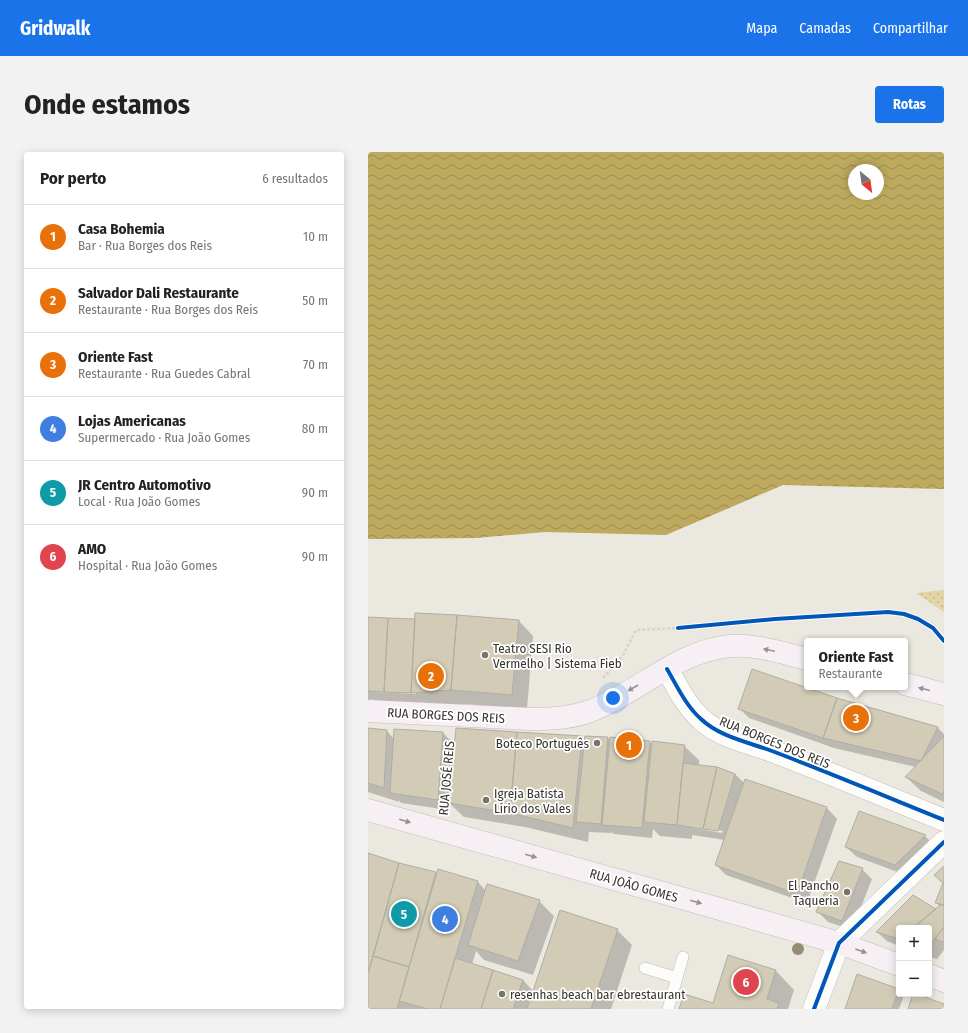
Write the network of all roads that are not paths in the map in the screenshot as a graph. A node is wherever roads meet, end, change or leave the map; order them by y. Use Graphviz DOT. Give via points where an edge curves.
graph roads {
  1 [pos="804,658"];
  2 [pos="667,669"];
  3 [pos="908,685"];
  4 [pos="944,694"];
  5 [pos="368,711"];
  6 [pos="368,810"];
  7 [pos="944,820"];
  8 [pos="944,842"];
  9 [pos="839,943"];
  10 [pos="683,957"];
  11 [pos="896,964"];
  12 [pos="645,968"];
  13 [pos="932,976"];
  14 [pos="677,978"];
  15 [pos="944,981"];
  16 [pos="668,1009"];
  17 [pos="814,1009"];
  1 -- 2 [label="main road, one-way" via="754,647 731,646 694,655"];
  2 -- 5 [label="main road, RUA BORGES DOS REIS, one-way" via="593,710 554,719"];
  2 -- 7 [label="street, RUA BORGES DOS REIS" via="691,709 711,727 725,735 772,751"];
  4 -- 3 [label="main road, one-way"];
  6 -- 9 [label="main road, RUA JOÃO GOMES, one-way"];
  8 -- 9 [label="street"];
  9 -- 11 [label="main road, RUA JOÃO GOMES, one-way"];
  9 -- 17 [label="street"];
  10 -- 14 [label="lane"];
  12 -- 14 [label="lane"];
  13 -- 15 [label="main road"];
  14 -- 16 [label="lane"];
}
